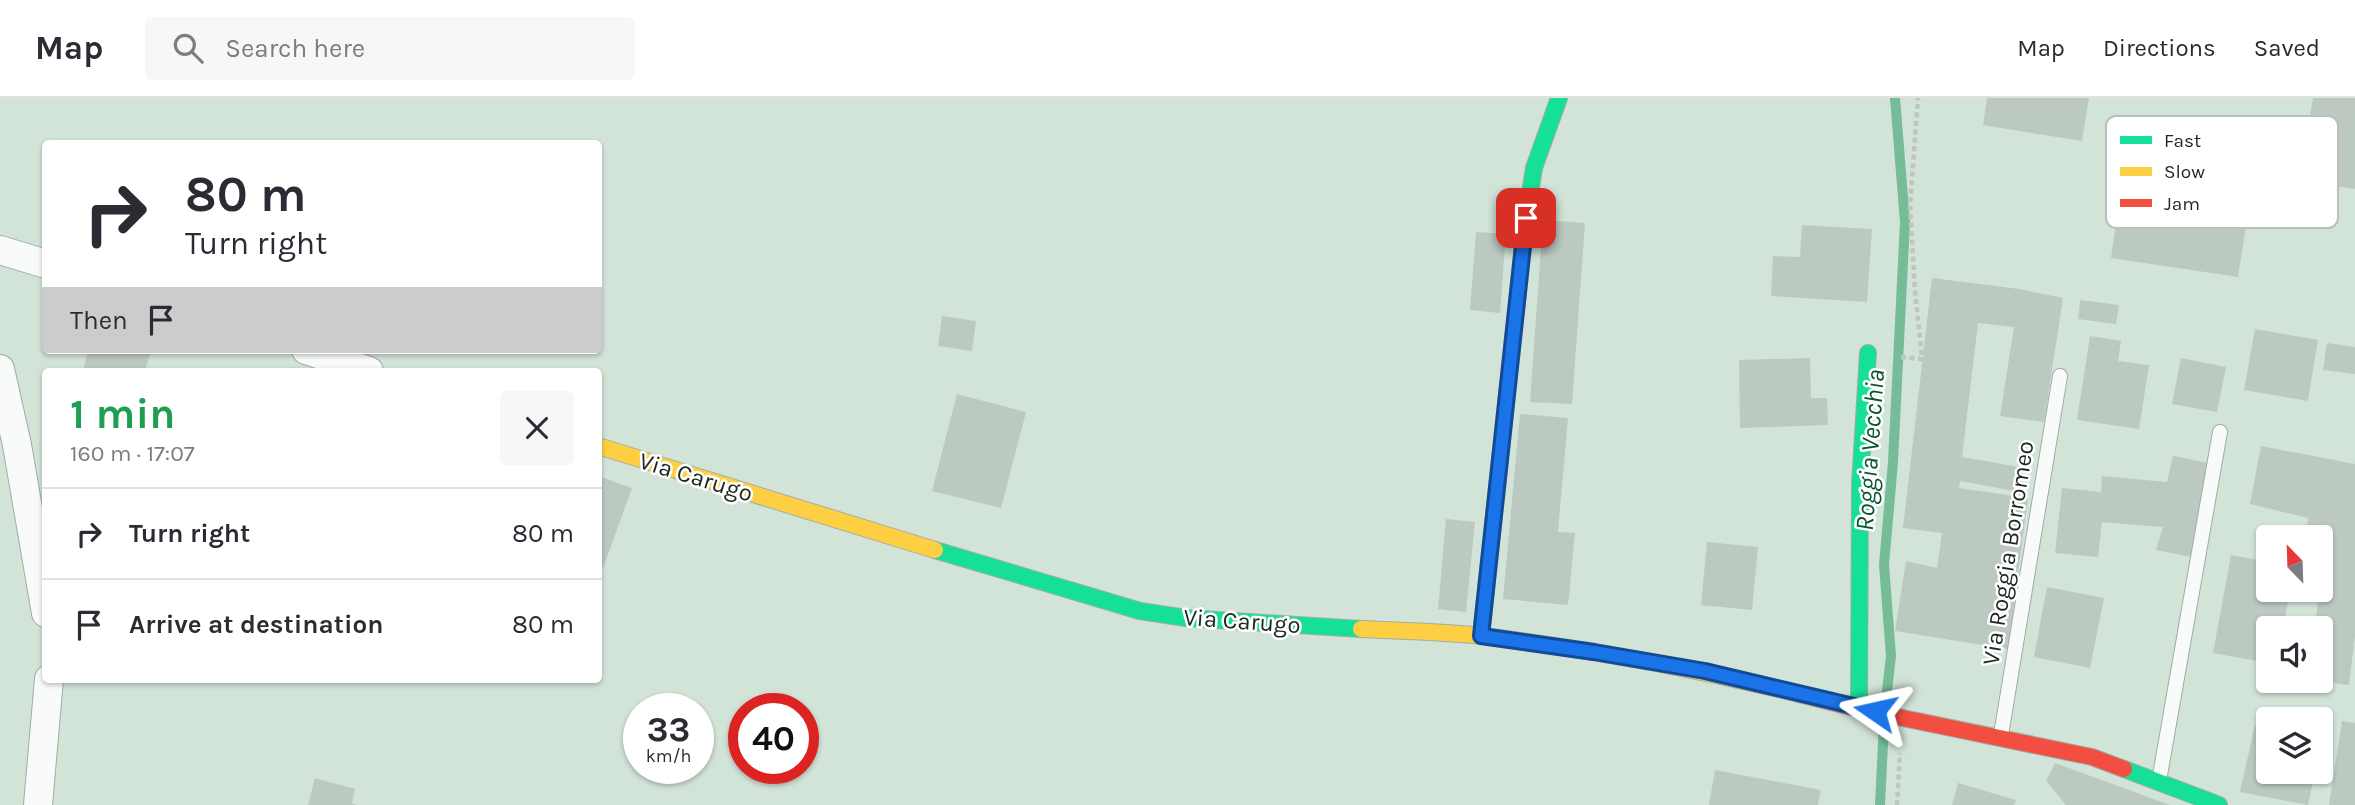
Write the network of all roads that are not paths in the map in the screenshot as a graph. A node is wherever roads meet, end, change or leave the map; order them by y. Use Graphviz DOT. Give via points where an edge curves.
graph roads {
  1 [pos="1559,98"];
  2 [pos="0,250"];
  3 [pos="42,263"];
  4 [pos="1868,353"];
  5 [pos="318,354"];
  6 [pos="360,368"];
  7 [pos="0,369"];
  8 [pos="2060,376"];
  9 [pos="2220,432"];
  10 [pos="8,446"];
  11 [pos="602,447"];
  12 [pos="42,595"];
  13 [pos="1481,636"];
  14 [pos="49,683"];
  15 [pos="1867,710"];
  16 [pos="2001,737"];
  17 [pos="2159,782"];
  18 [pos="38,805"];
  19 [pos="2219,805"];
  1 -- 13 [label="street" via="1541,143 1529,193"];
  2 -- 3 [label="street"];
  4 -- 15 [label="street" via="1860,497"];
  5 -- 6 [label="street"];
  7 -- 10 [label="street"];
  8 -- 16 [label="lane, Via Roggia Borromeo"];
  9 -- 17 [label="lane"];
  10 -- 12 [label="street"];
  11 -- 13 [label="street, Via Carugo" via="1151,613"];
  13 -- 15 [label="street, Via Carugo" via="1705,671"];
  14 -- 18 [label="street"];
  15 -- 16 [label="street, Via Carugo"];
  16 -- 17 [label="street" via="2092,757"];
  17 -- 19 [label="street"];
}
